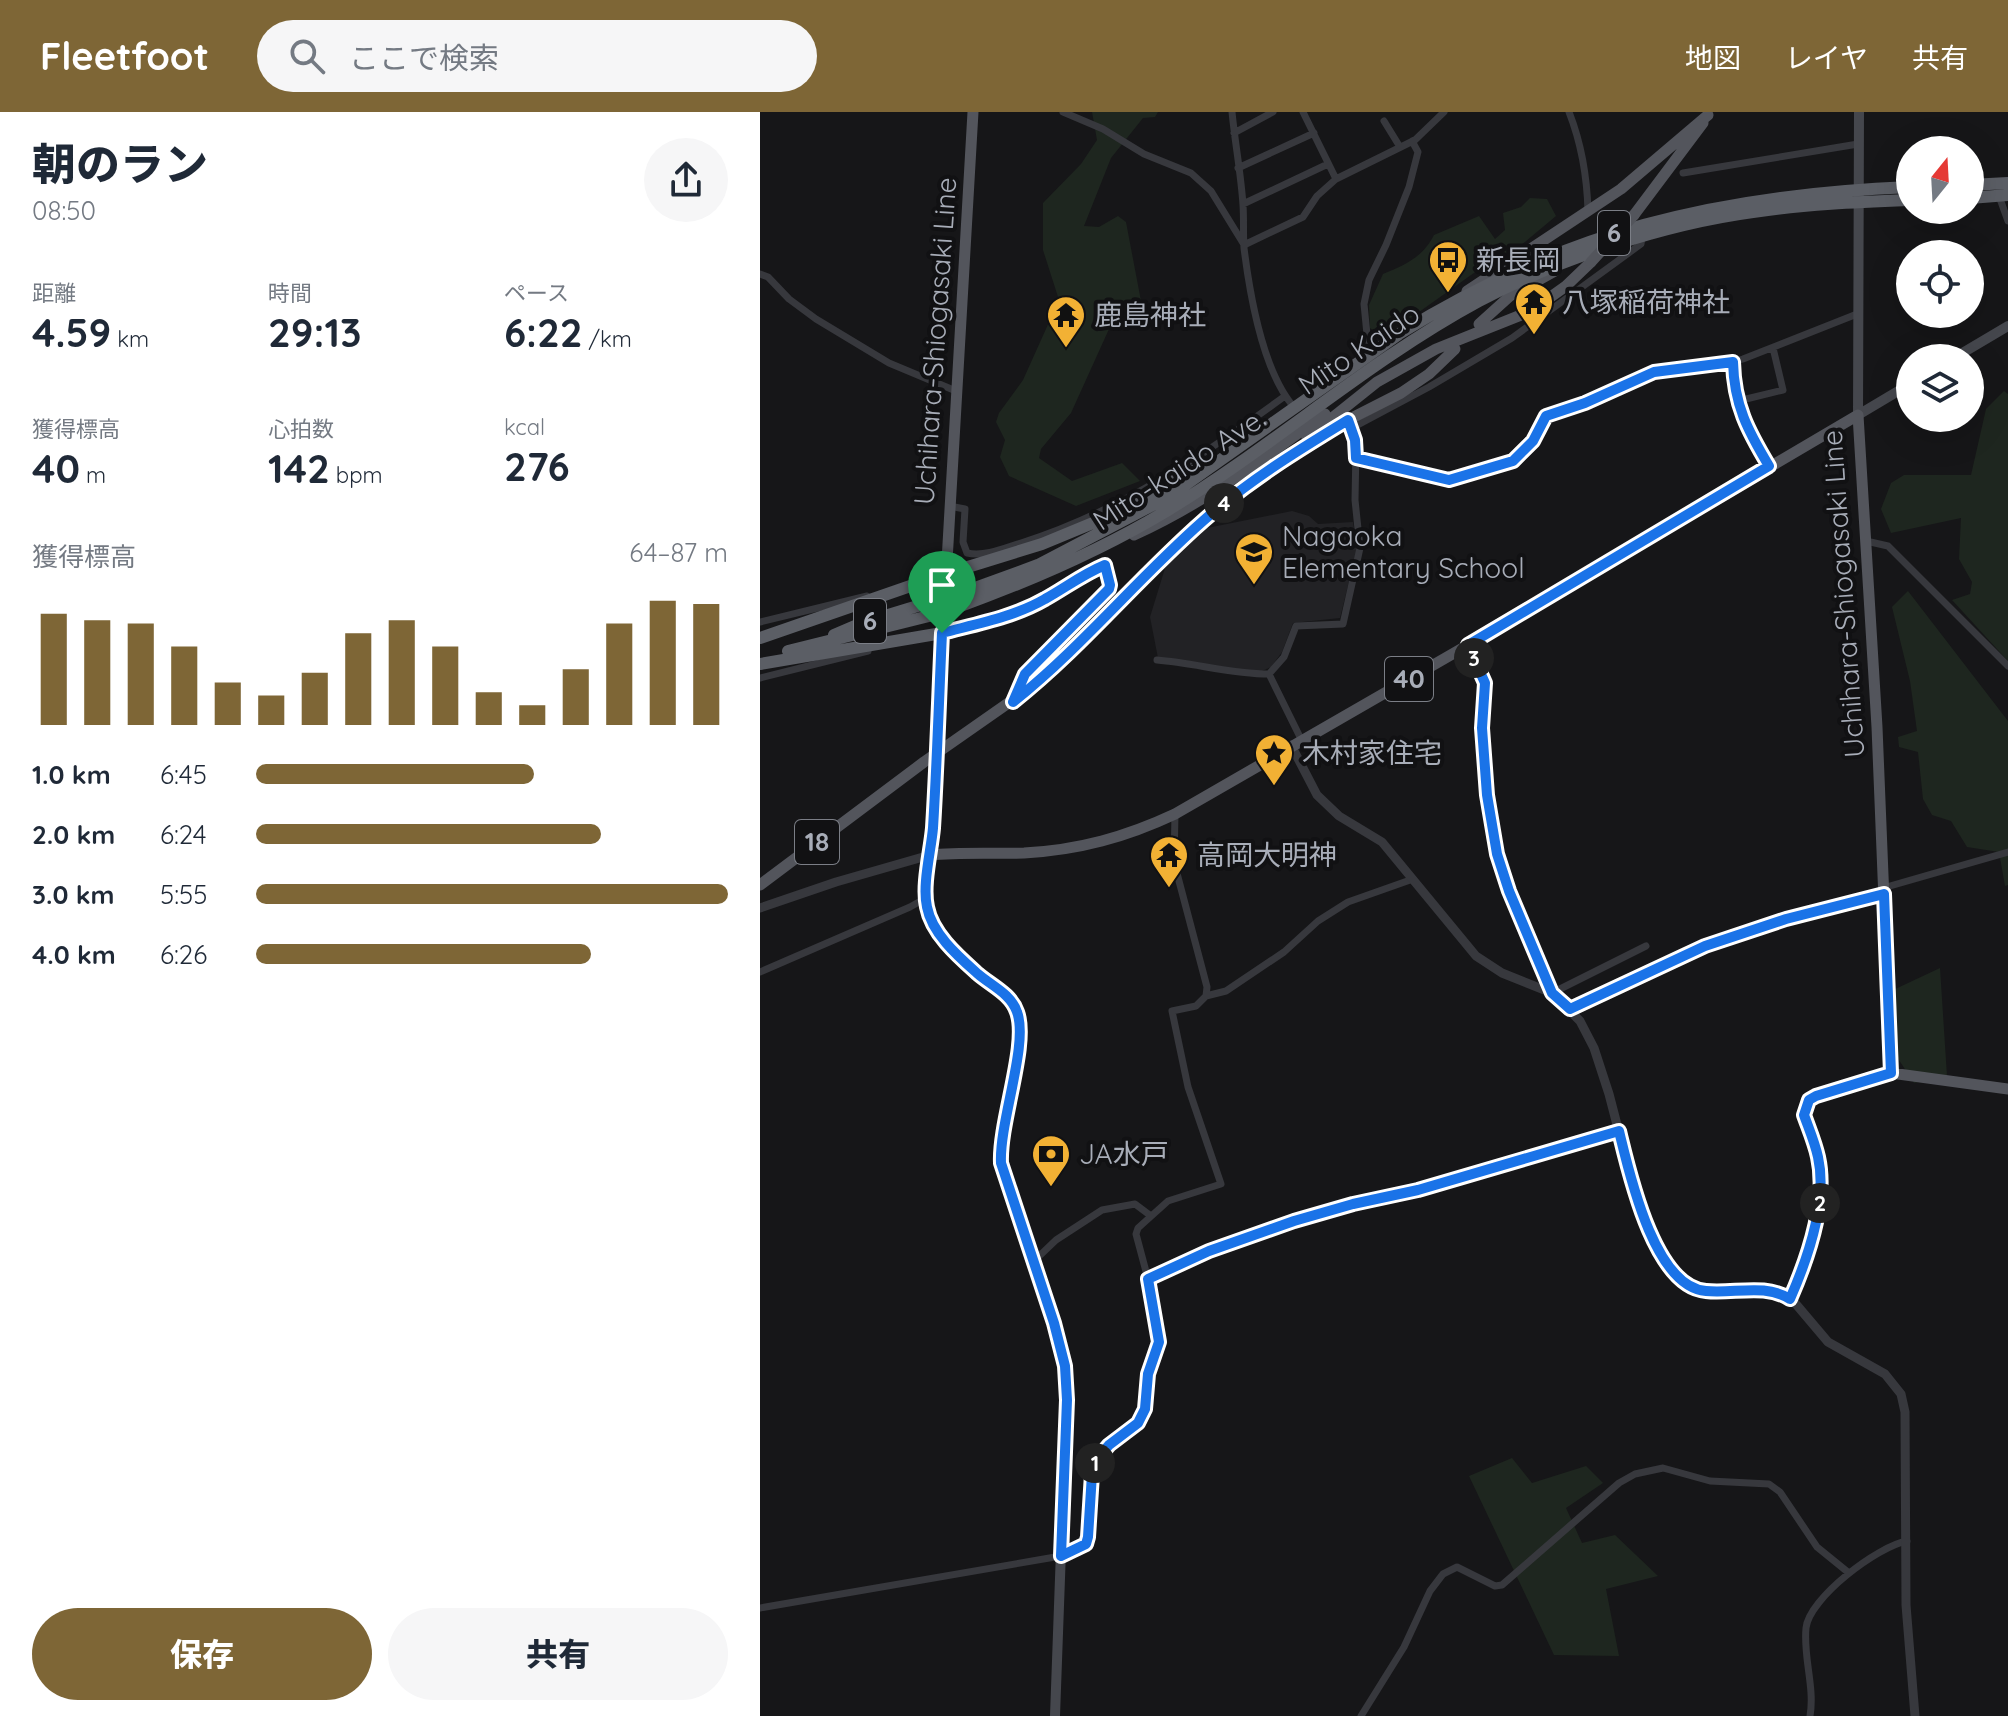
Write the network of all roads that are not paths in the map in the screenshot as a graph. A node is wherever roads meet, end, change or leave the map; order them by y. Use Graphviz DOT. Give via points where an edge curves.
graph roads {
  1 [pos="973,112"];
  2 [pos="1063,112"];
  3 [pos="1232,112"];
  4 [pos="1273,112"];
  5 [pos="1303,112"];
  6 [pos="1444,112"];
  7 [pos="1569,112"];
  8 [pos="1859,112"];
  9 [pos="1709,114"];
  10 [pos="1384,121"];
  11 [pos="1234,133"];
  12 [pos="1314,133"];
  13 [pos="1412,141"];
  14 [pos="1858,144"];
  15 [pos="1400,147"];
  16 [pos="1328,164"];
  17 [pos="1238,168"];
  18 [pos="1683,173"];
  19 [pos="1336,179"];
  20 [pos="2008,183"];
  21 [pos="1984,184"];
  22 [pos="1896,189"];
  23 [pos="1857,196"];
  24 [pos="2004,196"];
  25 [pos="1984,197"];
  26 [pos="1896,199"];
  27 [pos="1243,204"];
  28 [pos="1588,211"];
  29 [pos="2008,221"];
  30 [pos="1642,237"];
  31 [pos="1244,245"];
  32 [pos="1573,261"];
  33 [pos="760,274"];
  34 [pos="1857,314"];
  35 [pos="1439,317"];
  36 [pos="1479,324"];
  37 [pos="2008,326"];
  38 [pos="1978,344"];
  39 [pos="1773,348"];
  40 [pos="1455,349"];
  41 [pos="1369,355"];
  42 [pos="1733,362"];
  43 [pos="956,391"];
  44 [pos="1363,391"];
  45 [pos="1896,392"];
  46 [pos="1289,401"];
  47 [pos="1738,401"];
  48 [pos="1858,415"];
  49 [pos="1350,424"];
  50 [pos="1248,442"];
  51 [pos="1356,458"];
  52 [pos="1275,464"];
  53 [pos="1769,466"];
  54 [pos="949,506"];
  55 [pos="1866,541"];
  56 [pos="1080,559"];
  57 [pos="945,574"];
  58 [pos="893,594"];
  59 [pos="955,602"];
  60 [pos="760,622"];
  61 [pos="942,633"];
  62 [pos="760,638"];
  63 [pos="880,643"];
  64 [pos="1468,645"];
  65 [pos="809,646"];
  66 [pos="1157,660"];
  67 [pos="760,661"];
  68 [pos="2008,666"];
  69 [pos="1269,674"];
  70 [pos="760,678"];
  71 [pos="1013,702"];
  72 [pos="1296,742"];
  73 [pos="937,753"];
  74 [pos="1175,814"];
  75 [pos="2008,852"];
  76 [pos="930,855"];
  77 [pos="1413,879"];
  78 [pos="760,885"];
  79 [pos="1883,891"];
  80 [pos="926,898"];
  81 [pos="760,908"];
  82 [pos="1646,946"];
  83 [pos="760,972"];
  84 [pos="1552,993"];
  85 [pos="1206,996"];
  86 [pos="1570,1009"];
  87 [pos="1891,1073"];
  88 [pos="2008,1089"];
  89 [pos="1619,1131"];
  90 [pos="1151,1216"];
  91 [pos="1033,1262"];
  92 [pos="1148,1279"];
  93 [pos="1790,1299"];
  94 [pos="1907,1541"];
  95 [pos="1061,1556"];
  96 [pos="1849,1573"];
  97 [pos="760,1608"];
  98 [pos="1055,1716"];
  99 [pos="1361,1716"];
  100 [pos="1810,1716"];
  101 [pos="1915,1716"];
  1 -- 43 [label="main road, Uchihara-Shiogasaki Line"];
  2 -- 31 [label="street" via="1191,173 1211,191"];
  3 -- 11 [label="street"];
  4 -- 11 [label="street"];
  5 -- 12 [label="street"];
  6 -- 13 [label="street"];
  7 -- 28 [label="street" via="1587,176"];
  8 -- 14 [label="main road"];
  9 -- 28 [label="main road" via="1647,169"];
  9 -- 44 [label="main road, bridge" via="1634,215 1566,286 1531,311 1436,349"];
  10 -- 15 [label="street"];
  11 -- 17 [label="street"];
  12 -- 16 [label="street"];
  12 -- 17 [label="street"];
  13 -- 15 [label="street"];
  13 -- 41 [label="street" via="1418,152 1409,187 1364,304"];
  14 -- 18 [label="street"];
  14 -- 23 [label="main road"];
  15 -- 19 [label="street"];
  16 -- 19 [label="street"];
  16 -- 27 [label="street"];
  17 -- 27 [label="street"];
  19 -- 31 [label="street" via="1303,217"];
  20 -- 21 [label="highway"];
  22 -- 23 [label="highway, 6"];
  23 -- 26 [label="highway, 6"];
  23 -- 30 [label="highway, 6"];
  23 -- 34 [label="main road"];
  23 -- 35 [label="highway, 6" via="1731,204 1647,223 1534,263"];
  24 -- 25 [label="highway"];
  24 -- 29 [label="street"];
  27 -- 31 [label="street"];
  28 -- 35 [label="main road"];
  30 -- 32 [label="highway, 6"];
  30 -- 49 [label="street" via="1641,244 1512,338 1429,387"];
  31 -- 46 [label="street" via="1263,338"];
  32 -- 35 [label="highway, 6"];
  32 -- 36 [label="main road" via="1510,296"];
  33 -- 43 [label="street" via="816,319 889,363"];
  34 -- 39 [label="street"];
  34 -- 48 [label="main road"];
  35 -- 41 [label="highway, Mito-kaido Ave. / 6"];
  35 -- 56 [label="highway, Mito-kaido Ave. / 6" via="1190,496"];
  37 -- 38 [label="main road"];
  39 -- 42 [label="street"];
  39 -- 47 [label="street" via="1783,390"];
  40 -- 49 [label="main road" via="1429,374"];
  41 -- 46 [label="highway, Mito-kaido Ave. / 6"];
  42 -- 47 [label="street"];
  42 -- 51 [label="street" via="1662,370 1628,381 1546,416 1533,441 1513,461 1449,480"];
  43 -- 54 [label="main road, Uchihara-Shiogasaki Line"];
  44 -- 52 [label="main road"];
  44 -- 56 [label="main road" via="1200,500"];
  45 -- 48 [label="main road"];
  46 -- 50 [label="highway, Mito-kaido Ave. / 6"];
  46 -- 54 [label="street" via="1157,483 1034,539 979,555 967,553 965,509"];
  47 -- 53 [label="street" via="1745,425"];
  48 -- 53 [label="main road, Uchihara-Shiogasaki Line / 40"];
  48 -- 55 [label="main road, Uchihara-Shiogasaki Line"];
  49 -- 51 [label="street"];
  49 -- 52 [label="main road"];
  50 -- 57 [label="highway" via="1105,518"];
  50 -- 59 [label="highway, 6" via="1168,497 1084,543"];
  51 -- 69 [label="street" via="1360,548 1343,624 1296,626 1284,657"];
  52 -- 71 [label="main road" via="1202,522"];
  53 -- 64 [label="main road, Uchihara-Shiogasaki Line / 40"];
  54 -- 57 [label="main road, Uchihara-Shiogasaki Line"];
  55 -- 68 [label="street" via="1888,546"];
  55 -- 79 [label="main road, Uchihara-Shiogasaki Line"];
  56 -- 59 [label="highway, 6" via="1036,579"];
  57 -- 58 [label="highway"];
  57 -- 61 [label="main road, Uchihara-Shiogasaki Line"];
  58 -- 60 [label="street"];
  58 -- 62 [label="highway"];
  59 -- 65 [label="highway, 6, bridge" via="933,615"];
  59 -- 65 [label="highway, 6, bridge" via="934,601"];
  61 -- 63 [label="highway"];
  61 -- 71 [label="street" via="1043,601 1105,565 1109,589 1025,674"];
  61 -- 73 [label="main road, Uchihara-Shiogasaki Line"];
  63 -- 67 [label="highway"];
  63 -- 70 [label="street" via="866,652"];
  64 -- 72 [label="main road, Uchihara-Shiogasaki Line / 40"];
  64 -- 84 [label="street" via="1485,683 1482,728 1497,854"];
  65 -- 67 [label="highway, 6"];
  66 -- 69 [label="street"];
  69 -- 72 [label="street"];
  71 -- 73 [label="main road"];
  72 -- 74 [label="main road, Uchihara-Shiogasaki Line / 40"];
  72 -- 77 [label="street" via="1323,801 1382,842"];
  73 -- 76 [label="main road"];
  73 -- 78 [label="main road, 18"];
  74 -- 76 [label="main road, Uchihara-Shiogasaki Line / 40" via="1128,835 1074,848"];
  74 -- 85 [label="street" via="1174,862"];
  75 -- 79 [label="street"];
  76 -- 80 [label="main road"];
  76 -- 81 [label="street"];
  77 -- 84 [label="street" via="1476,956"];
  77 -- 85 [label="street" via="1348,902 1264,966 1226,991"];
  79 -- 86 [label="street" via="1705,946"];
  79 -- 87 [label="main road, Uchihara-Shiogasaki Line"];
  80 -- 83 [label="street"];
  80 -- 91 [label="main road" via="942,937 1018,1013 1020,1034 1001,1163"];
  82 -- 84 [label="street"];
  84 -- 86 [label="street"];
  85 -- 90 [label="street" via="1196,1006 1172,1011 1188,1087 1221,1184 1168,1201"];
  86 -- 89 [label="street" via="1594,1048"];
  87 -- 88 [label="main road"];
  87 -- 93 [label="street" via="1816,1096 1805,1107 1818,1159 1820,1199"];
  89 -- 92 [label="street" via="1294,1221"];
  89 -- 93 [label="street" via="1641,1217 1682,1281 1706,1291 1775,1291"];
  90 -- 91 [label="street" via="1135,1204 1102,1210"];
  90 -- 92 [label="street" via="1136,1234"];
  91 -- 95 [label="main road" via="1067,1385"];
  92 -- 95 [label="street" via="1159,1342 1148,1374 1145,1409 1138,1423 1097,1459 1086,1544"];
  93 -- 94 [label="street" via="1828,1342 1885,1374 1901,1394"];
  94 -- 96 [label="street" via="1865,1559"];
  94 -- 101 [label="street"];
  95 -- 97 [label="street"];
  95 -- 98 [label="main road"];
  96 -- 99 [label="street" via="1817,1547 1769,1484 1710,1481 1663,1468 1635,1474 1596,1500 1502,1585 1457,1567 1443,1574"];
  96 -- 100 [label="street" via="1806,1625"];
}
